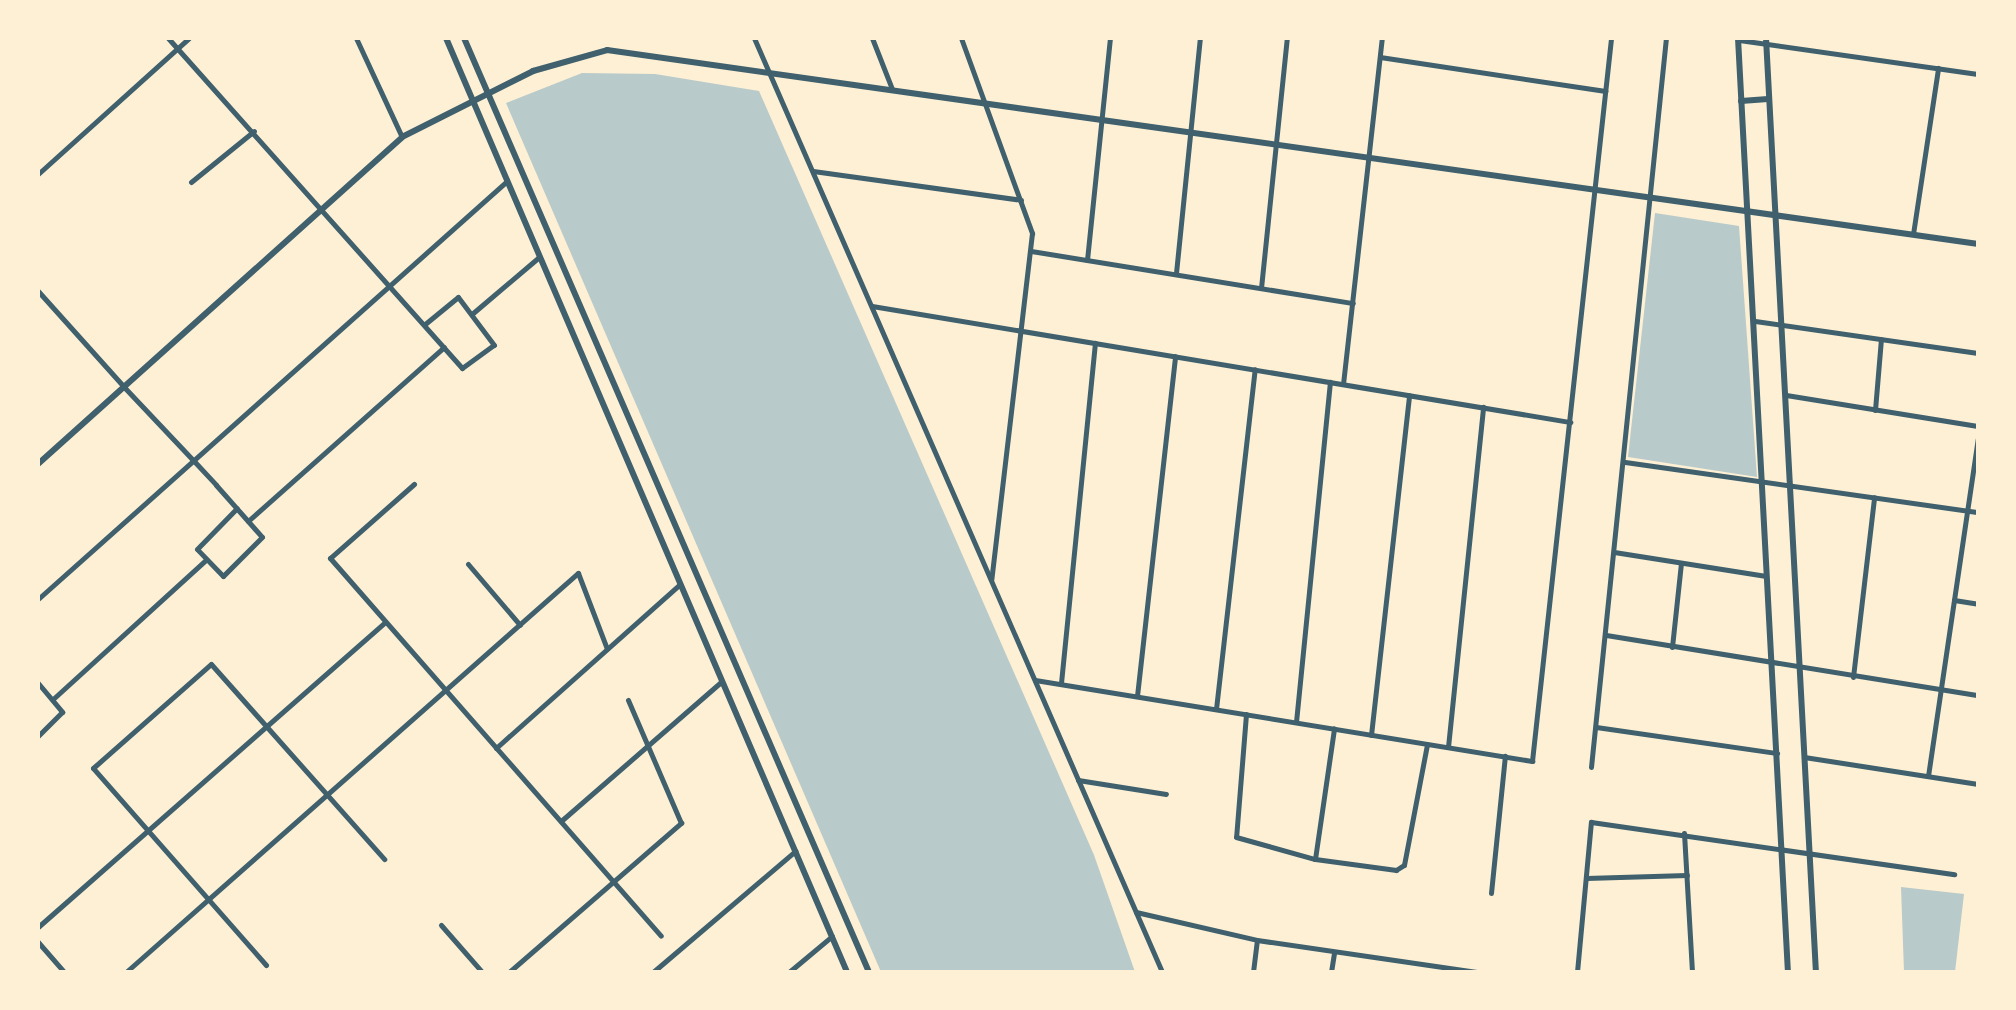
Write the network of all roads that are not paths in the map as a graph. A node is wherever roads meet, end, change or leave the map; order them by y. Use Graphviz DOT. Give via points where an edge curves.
graph roads {
  1 [pos="168,38"];
  2 [pos="189,38"];
  3 [pos="356,38"];
  4 [pos="446,38"];
  5 [pos="464,38"];
  6 [pos="754,38"];
  7 [pos="872,38"];
  8 [pos="962,38"];
  9 [pos="1110,38"];
  10 [pos="1200,38"];
  11 [pos="1287,38"];
  12 [pos="1382,38"];
  13 [pos="1611,38"];
  14 [pos="1666,38"];
  15 [pos="1738,39"];
  16 [pos="1766,40"];
  17 [pos="177,48"];
  18 [pos="1380,57"];
  19 [pos="1938,68"];
  20 [pos="769,71"];
  21 [pos="1978,74"];
  22 [pos="892,89"];
  23 [pos="1605,91"];
  24 [pos="488,92"];
  25 [pos="472,99"];
  26 [pos="1768,99"];
  27 [pos="1741,101"];
  28 [pos="985,102"];
  29 [pos="1102,118"];
  30 [pos="254,131"];
  31 [pos="1190,132"];
  32 [pos="402,137"];
  33 [pos="1276,146"];
  34 [pos="1368,159"];
  35 [pos="813,171"];
  36 [pos="38,174"];
  37 [pos="507,181"];
  38 [pos="191,182"];
  39 [pos="1594,191"];
  40 [pos="1649,198"];
  41 [pos="1021,200"];
  42 [pos="322,210"];
  43 [pos="1746,214"];
  44 [pos="1774,217"];
  45 [pos="1913,234"];
  46 [pos="1978,244"];
  47 [pos="1031,251"];
  48 [pos="539,257"];
  49 [pos="1086,260"];
  50 [pos="1176,274"];
  51 [pos="389,286"];
  52 [pos="1262,288"];
  53 [pos="38,290"];
  54 [pos="1352,303"];
  55 [pos="871,306"];
  56 [pos="473,314"];
  57 [pos="1755,321"];
  58 [pos="424,324"];
  59 [pos="1778,324"];
  60 [pos="1018,330"];
  61 [pos="1881,339"];
  62 [pos="1094,343"];
  63 [pos="444,347"];
  64 [pos="1978,352"];
  65 [pos="1174,356"];
  66 [pos="1255,369"];
  67 [pos="1330,382"];
  68 [pos="1344,384"];
  69 [pos="124,386"];
  70 [pos="1409,395"];
  71 [pos="1783,395"];
  72 [pos="1483,407"];
  73 [pos="1875,410"];
  74 [pos="1570,422"];
  75 [pos="1978,426"];
  76 [pos="1978,439"];
  77 [pos="193,460"];
  78 [pos="1624,462"];
  79 [pos="38,464"];
  80 [pos="1764,482"];
  81 [pos="414,484"];
  82 [pos="1787,486"];
  83 [pos="1874,498"];
  84 [pos="237,508"];
  85 [pos="1968,511"];
  86 [pos="1978,512"];
  87 [pos="248,521"];
  88 [pos="682,543"];
  89 [pos="666,550"];
  90 [pos="1613,552"];
  91 [pos="206,560"];
  92 [pos="1681,563"];
  93 [pos="468,564"];
  94 [pos="1769,576"];
  95 [pos="990,581"];
  96 [pos="680,584"];
  97 [pos="38,599"];
  98 [pos="1954,600"];
  99 [pos="1978,604"];
  100 [pos="385,621"];
  101 [pos="520,625"];
  102 [pos="1605,635"];
  103 [pos="1672,648"];
  104 [pos="607,649"];
  105 [pos="1772,666"];
  106 [pos="1797,670"];
  107 [pos="1853,678"];
  108 [pos="1036,680"];
  109 [pos="722,681"];
  110 [pos="38,684"];
  111 [pos="1061,684"];
  112 [pos="446,690"];
  113 [pos="1941,690"];
  114 [pos="1978,695"];
  115 [pos="1137,696"];
  116 [pos="53,700"];
  117 [pos="628,700"];
  118 [pos="1216,710"];
  119 [pos="1246,714"];
  120 [pos="1296,722"];
  121 [pos="266,726"];
  122 [pos="1596,727"];
  123 [pos="1334,728"];
  124 [pos="1371,734"];
  125 [pos="38,736"];
  126 [pos="1426,744"];
  127 [pos="648,745"];
  128 [pos="1448,747"];
  129 [pos="496,748"];
  130 [pos="1777,753"];
  131 [pos="1505,756"];
  132 [pos="1803,756"];
  133 [pos="1591,767"];
  134 [pos="1928,776"];
  135 [pos="1078,780"];
  136 [pos="1978,784"];
  137 [pos="1166,794"];
  138 [pos="327,795"];
  139 [pos="561,822"];
  140 [pos="148,830"];
  141 [pos="1684,833"];
  142 [pos="1782,848"];
  143 [pos="795,851"];
  144 [pos="1810,852"];
  145 [pos="384,859"];
  146 [pos="1315,859"];
  147 [pos="1954,874"];
  148 [pos="1687,875"];
  149 [pos="1586,878"];
  150 [pos="614,881"];
  151 [pos="1491,893"];
  152 [pos="209,899"];
  153 [pos="1136,912"];
  154 [pos="441,925"];
  155 [pos="38,927"];
  156 [pos="662,936"];
  157 [pos="832,936"];
  158 [pos="1257,940"];
  159 [pos="38,942"];
  160 [pos="1334,952"];
  161 [pos="266,964"];
  162 [pos="1408,964"];
  163 [pos="64,972"];
  164 [pos="126,972"];
  165 [pos="482,972"];
  166 [pos="509,972"];
  167 [pos="654,972"];
  168 [pos="789,972"];
  169 [pos="847,972"];
  170 [pos="868,972"];
  171 [pos="1162,972"];
  172 [pos="1253,972"];
  173 [pos="1332,972"];
  174 [pos="1407,972"];
  175 [pos="1477,972"];
  176 [pos="1577,972"];
  177 [pos="1692,972"];
  178 [pos="1788,972"];
  179 [pos="1816,972"];
  1 -- 17 [label="street"];
  2 -- 17 [label="street"];
  3 -- 32 [label="street"];
  4 -- 25 [label="street"];
  5 -- 24 [label="street"];
  6 -- 20 [label="street"];
  7 -- 22 [label="street"];
  8 -- 28 [label="street"];
  9 -- 29 [label="street"];
  10 -- 31 [label="street"];
  11 -- 33 [label="street"];
  12 -- 18 [label="street"];
  13 -- 23 [label="street"];
  14 -- 40 [label="street"];
  15 -- 16 [label="street"];
  15 -- 27 [label="street"];
  16 -- 19 [label="street"];
  16 -- 26 [label="street"];
  17 -- 30 [label="street"];
  17 -- 36 [label="street"];
  18 -- 23 [label="street"];
  18 -- 34 [label="street"];
  19 -- 21 [label="street"];
  19 -- 45 [label="street"];
  20 -- 22 [label="street"];
  20 -- 24 [label="street" via="607,50 577,54"];
  20 -- 35 [label="street"];
  22 -- 28 [label="street"];
  23 -- 39 [label="street"];
  24 -- 25 [label="street"];
  24 -- 88 [label="street"];
  25 -- 32 [label="street"];
  25 -- 37 [label="street"];
  26 -- 27 [label="street"];
  26 -- 44 [label="street"];
  27 -- 43 [label="street"];
  28 -- 29 [label="street"];
  28 -- 41 [label="street"];
  29 -- 31 [label="street"];
  29 -- 49 [label="street"];
  30 -- 38 [label="street"];
  30 -- 42 [label="street"];
  31 -- 33 [label="street"];
  31 -- 50 [label="street"];
  32 -- 42 [label="street"];
  33 -- 34 [label="street"];
  33 -- 52 [label="street"];
  34 -- 39 [label="street"];
  34 -- 54 [label="street"];
  35 -- 41 [label="street"];
  35 -- 55 [label="street"];
  37 -- 48 [label="street"];
  37 -- 51 [label="street"];
  39 -- 40 [label="street"];
  39 -- 74 [label="street"];
  40 -- 43 [label="street"];
  40 -- 78 [label="street"];
  41 -- 47 [label="street"];
  42 -- 51 [label="street"];
  42 -- 69 [label="street"];
  43 -- 44 [label="street"];
  43 -- 57 [label="street"];
  44 -- 45 [label="street"];
  44 -- 59 [label="street"];
  45 -- 46 [label="street"];
  47 -- 49 [label="street"];
  47 -- 60 [label="street"];
  48 -- 56 [label="street"];
  48 -- 89 [label="street"];
  49 -- 50 [label="street"];
  50 -- 52 [label="street"];
  51 -- 58 [label="street"];
  51 -- 77 [label="street"];
  52 -- 54 [label="street"];
  53 -- 69 [label="street"];
  54 -- 68 [label="street"];
  55 -- 60 [label="street"];
  55 -- 95 [label="street"];
  56 -- 58 [label="street" via="458,297"];
  56 -- 63 [label="street" via="494,345 465,370"];
  57 -- 59 [label="street"];
  57 -- 80 [label="street"];
  58 -- 63 [label="street"];
  59 -- 61 [label="street"];
  59 -- 71 [label="street"];
  60 -- 62 [label="street"];
  60 -- 95 [label="street"];
  61 -- 64 [label="street"];
  61 -- 73 [label="street"];
  62 -- 65 [label="street"];
  62 -- 111 [label="street"];
  63 -- 87 [label="street"];
  65 -- 66 [label="street"];
  65 -- 115 [label="street"];
  66 -- 67 [label="street"];
  66 -- 118 [label="street"];
  67 -- 68 [label="street"];
  67 -- 120 [label="street"];
  68 -- 70 [label="street"];
  69 -- 77 [label="street"];
  69 -- 79 [label="street"];
  70 -- 72 [label="street"];
  70 -- 124 [label="street"];
  71 -- 73 [label="street"];
  71 -- 82 [label="street"];
  72 -- 74 [label="street"];
  72 -- 128 [label="street"];
  73 -- 75 [label="street"];
  74 -- 131 [label="street" via="1532,761"];
  76 -- 85 [label="street"];
  77 -- 84 [label="street"];
  77 -- 97 [label="street"];
  78 -- 80 [label="street"];
  78 -- 90 [label="street"];
  80 -- 82 [label="street"];
  80 -- 94 [label="street"];
  81 -- 100 [label="street" via="330,558"];
  82 -- 83 [label="street"];
  82 -- 106 [label="street"];
  83 -- 85 [label="street"];
  83 -- 107 [label="street"];
  84 -- 87 [label="street"];
  84 -- 91 [label="street" via="198,546"];
  85 -- 86 [label="street"];
  85 -- 98 [label="street"];
  87 -- 91 [label="street" via="262,542 223,576"];
  88 -- 89 [label="street"];
  88 -- 170 [label="street"];
  89 -- 96 [label="street"];
  90 -- 92 [label="street"];
  90 -- 102 [label="street"];
  91 -- 116 [label="street"];
  92 -- 94 [label="street"];
  92 -- 103 [label="street"];
  93 -- 101 [label="street"];
  94 -- 105 [label="street"];
  95 -- 108 [label="street"];
  96 -- 104 [label="street"];
  96 -- 109 [label="street"];
  98 -- 99 [label="street"];
  98 -- 113 [label="street"];
  100 -- 112 [label="street"];
  100 -- 121 [label="street"];
  101 -- 104 [label="street" via="578,573"];
  101 -- 112 [label="street"];
  102 -- 103 [label="street"];
  102 -- 122 [label="street"];
  103 -- 105 [label="street"];
  104 -- 129 [label="street"];
  105 -- 106 [label="street"];
  105 -- 130 [label="street"];
  106 -- 107 [label="street"];
  106 -- 132 [label="street"];
  107 -- 113 [label="street"];
  108 -- 111 [label="street"];
  108 -- 135 [label="street"];
  109 -- 127 [label="street"];
  109 -- 143 [label="street"];
  110 -- 116 [label="street"];
  111 -- 115 [label="street"];
  112 -- 129 [label="street"];
  112 -- 138 [label="street"];
  113 -- 114 [label="street"];
  113 -- 134 [label="street"];
  115 -- 118 [label="street"];
  116 -- 125 [label="street" via="62,715"];
  117 -- 127 [label="street"];
  118 -- 119 [label="street"];
  119 -- 120 [label="street"];
  119 -- 146 [label="street" via="1236,836"];
  120 -- 123 [label="street"];
  121 -- 138 [label="street"];
  121 -- 140 [label="street"];
  121 -- 140 [label="street" via="211,664 93,768"];
  122 -- 130 [label="street"];
  122 -- 133 [label="street"];
  123 -- 124 [label="street"];
  123 -- 146 [label="street"];
  124 -- 126 [label="street"];
  126 -- 128 [label="street"];
  126 -- 146 [label="street" via="1404,864 1396,870"];
  127 -- 139 [label="street"];
  127 -- 150 [label="street" via="681,823"];
  128 -- 131 [label="street"];
  129 -- 139 [label="street"];
  130 -- 142 [label="street"];
  131 -- 151 [label="street"];
  132 -- 134 [label="street"];
  132 -- 144 [label="street"];
  134 -- 136 [label="street"];
  135 -- 137 [label="street"];
  135 -- 153 [label="street"];
  138 -- 145 [label="street"];
  138 -- 152 [label="street"];
  139 -- 150 [label="street"];
  140 -- 152 [label="street"];
  140 -- 155 [label="street"];
  141 -- 142 [label="street"];
  141 -- 148 [label="street"];
  141 -- 149 [label="street" via="1591,822"];
  142 -- 144 [label="street"];
  142 -- 178 [label="street"];
  143 -- 157 [label="street"];
  143 -- 167 [label="street"];
  144 -- 147 [label="street"];
  144 -- 179 [label="street"];
  148 -- 149 [label="street"];
  148 -- 177 [label="street"];
  149 -- 176 [label="street"];
  150 -- 156 [label="street"];
  150 -- 166 [label="street"];
  152 -- 161 [label="street"];
  152 -- 164 [label="street"];
  153 -- 158 [label="street"];
  153 -- 171 [label="street"];
  154 -- 165 [label="street"];
  157 -- 168 [label="street"];
  157 -- 169 [label="street"];
  158 -- 160 [label="street"];
  158 -- 172 [label="street"];
  159 -- 163 [label="street"];
  160 -- 162 [label="street"];
  160 -- 173 [label="street"];
  162 -- 174 [label="street"];
  162 -- 175 [label="street"];
}
